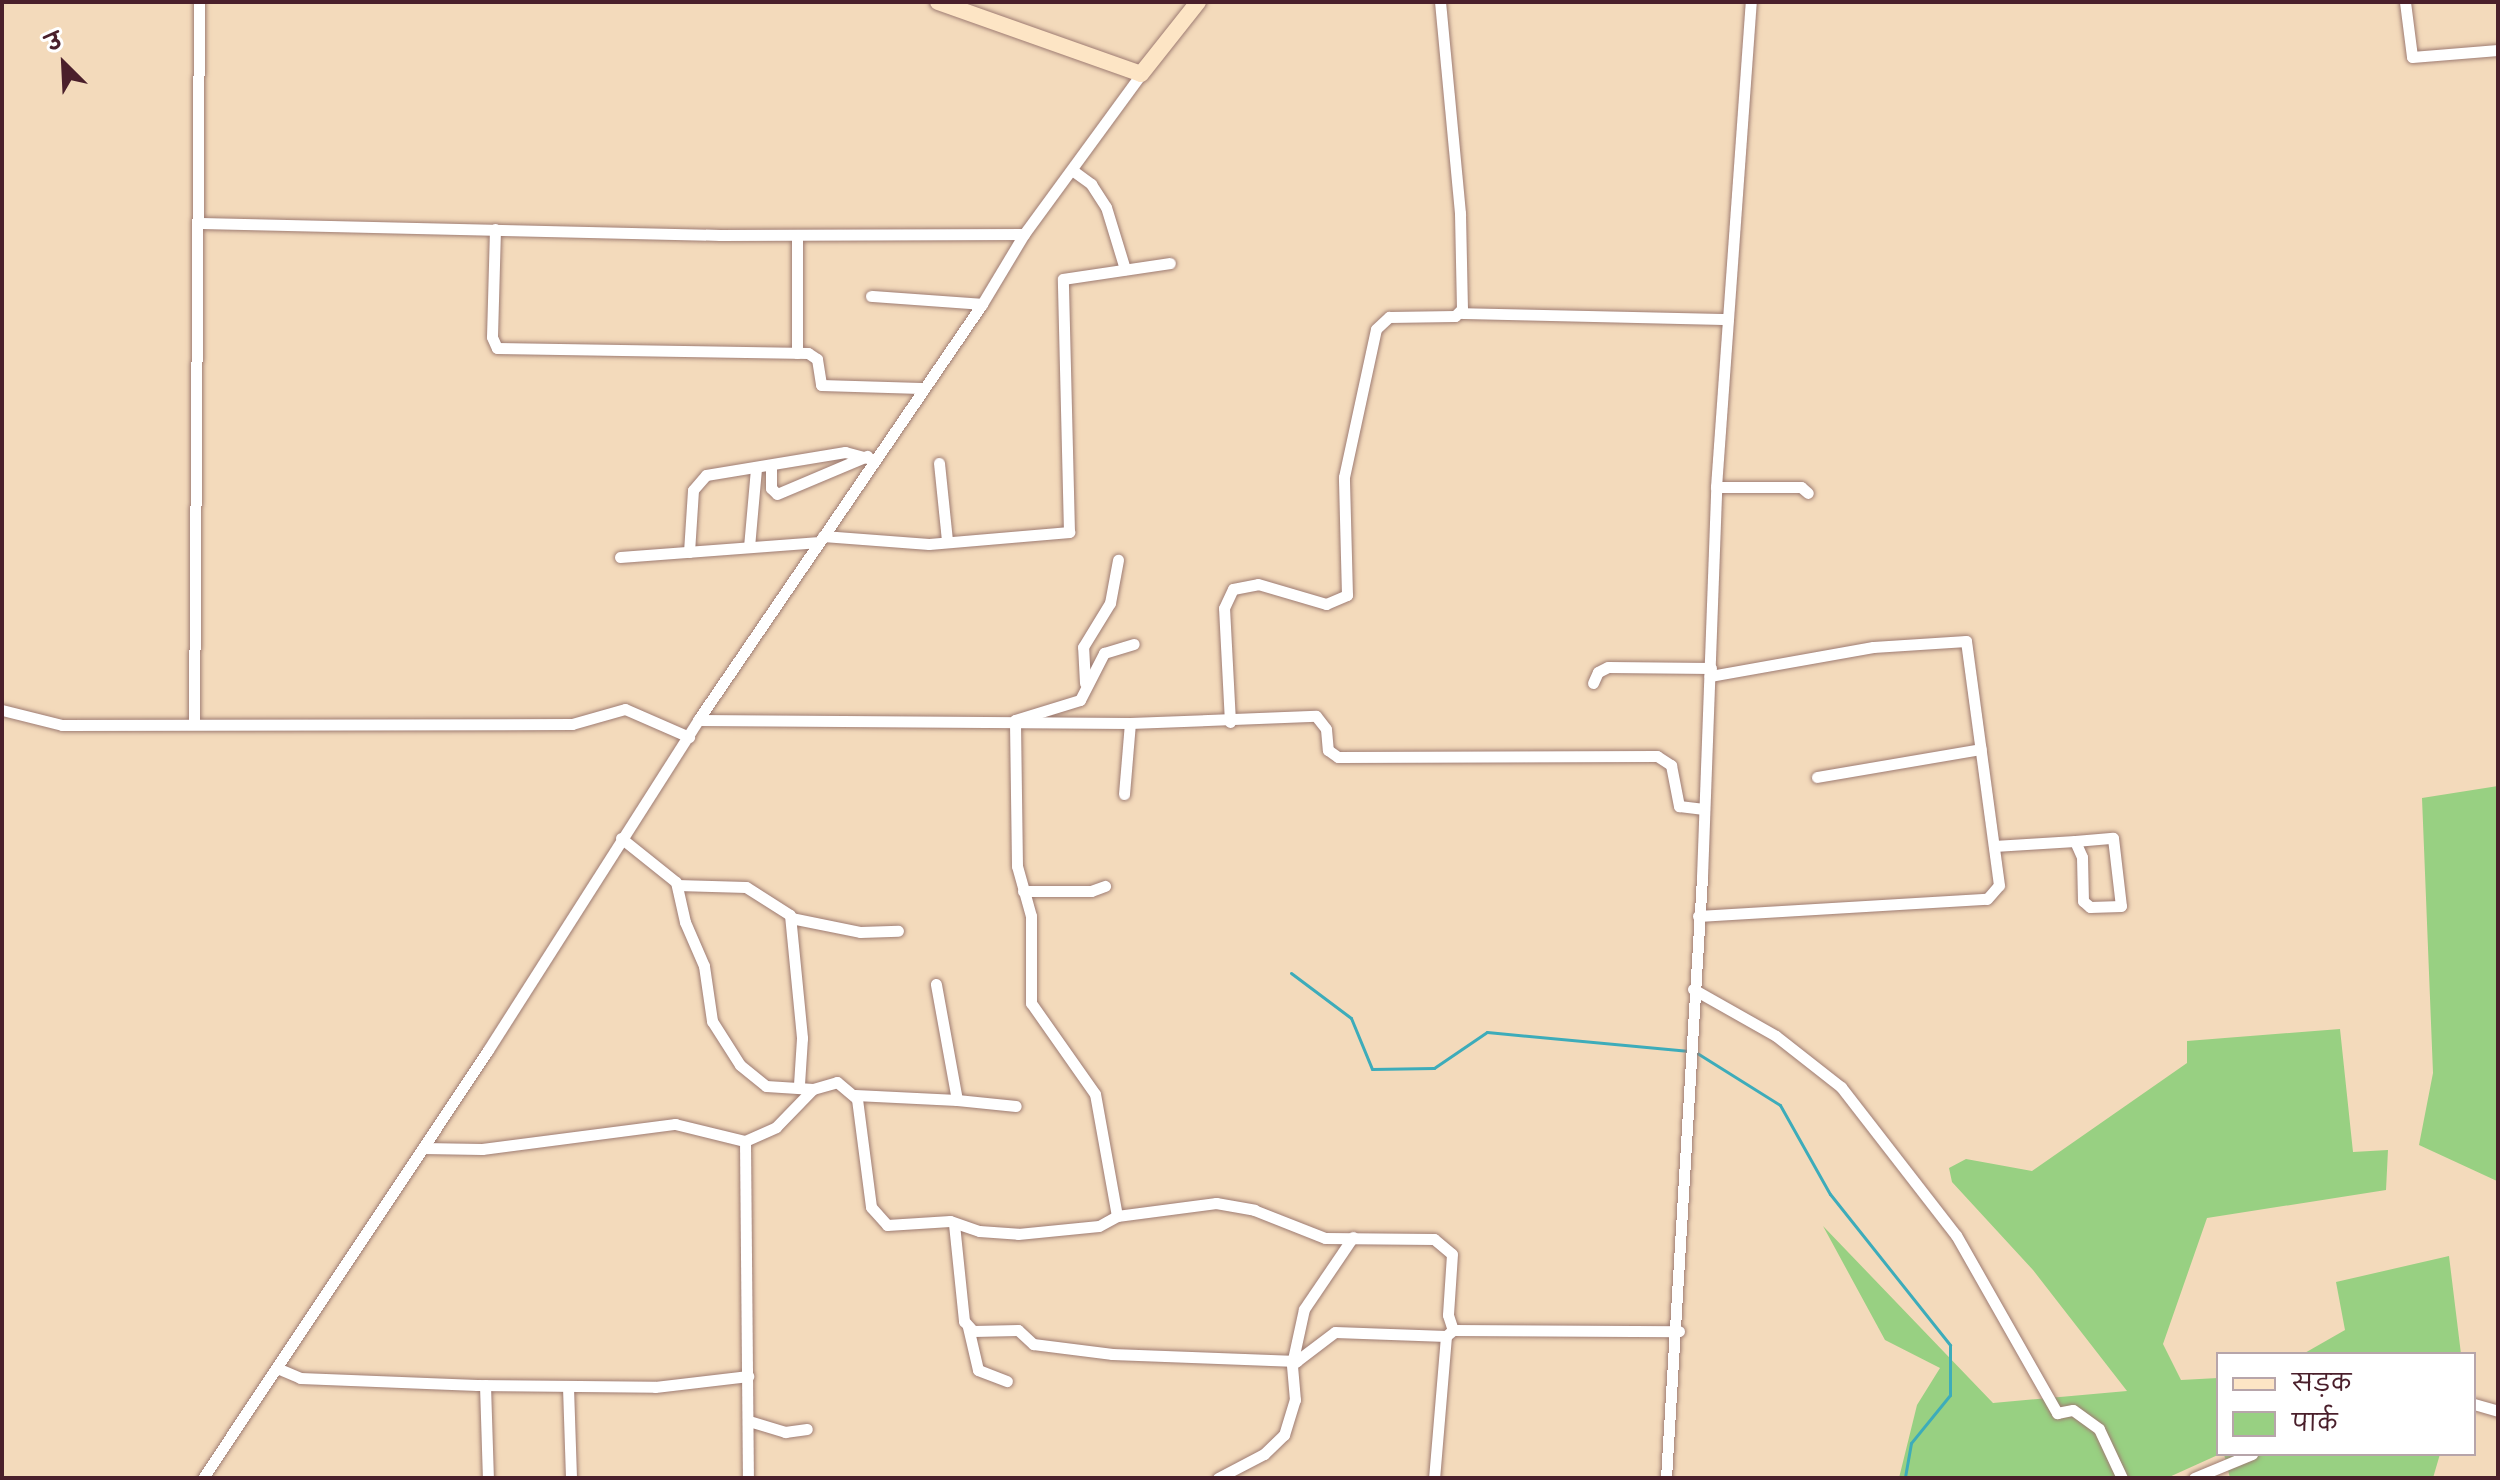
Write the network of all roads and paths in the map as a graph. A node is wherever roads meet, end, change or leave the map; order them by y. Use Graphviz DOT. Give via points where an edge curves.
graph roads {
  1 [pos="199,2"];
  2 [pos="938,2"];
  3 [pos="1440,2"];
  4 [pos="1751,2"];
  5 [pos="2405,2"];
  6 [pos="1194,8"];
  7 [pos="2498,50"];
  8 [pos="1141,74"];
  9 [pos="1072,170"];
  10 [pos="201,223"];
  11 [pos="495,229"];
  12 [pos="1024,234"];
  13 [pos="797,235"];
  14 [pos="1170,263"];
  15 [pos="1125,269"];
  16 [pos="871,296"];
  17 [pos="982,304"];
  18 [pos="1459,313"];
  19 [pos="1728,319"];
  20 [pos="797,353"];
  21 [pos="921,388"];
  22 [pos="870,458"];
  23 [pos="939,463"];
  24 [pos="771,465"];
  25 [pos="756,468"];
  26 [pos="1716,487"];
  27 [pos="1808,493"];
  28 [pos="821,539"];
  29 [pos="947,541"];
  30 [pos="749,547"];
  31 [pos="689,552"];
  32 [pos="620,557"];
  33 [pos="1118,560"];
  34 [pos="1134,644"];
  35 [pos="1711,672"];
  36 [pos="1085,683"];
  37 [pos="1593,683"];
  38 [pos="2,710"];
  39 [pos="698,720"];
  40 [pos="1015,720"];
  41 [pos="1230,722"];
  42 [pos="194,723"];
  43 [pos="1130,723"];
  44 [pos="689,737"];
  45 [pos="1981,749"];
  46 [pos="1817,777"];
  47 [pos="1124,794"];
  48 [pos="1704,809"];
  49 [pos="621,838"];
  50 [pos="2075,841"];
  51 [pos="1994,846"];
  52 [pos="677,885"];
  53 [pos="1105,886"];
  54 [pos="1023,891"];
  55 [pos="1698,916"];
  56 [pos="791,918"];
  57 [pos="898,931"];
  58 [pos="936,984"];
  59 [pos="1693,989"];
  60 [pos="799,1085"];
  61 [pos="813,1089"];
  62 [pos="855,1095"];
  63 [pos="957,1100"];
  64 [pos="1016,1106"];
  65 [pos="745,1141"];
  66 [pos="423,1148"];
  67 [pos="1117,1216"];
  68 [pos="954,1224"];
  69 [pos="1353,1237"];
  70 [pos="968,1327"];
  71 [pos="1679,1331"];
  72 [pos="1449,1333"];
  73 [pos="1294,1363"];
  74 [pos="277,1368"];
  75 [pos="748,1376"];
  76 [pos="1007,1381"];
  77 [pos="485,1385"];
  78 [pos="568,1387"];
  79 [pos="2476,1405"];
  80 [pos="2498,1411"];
  81 [pos="749,1421"];
  82 [pos="807,1429"];
  83 [pos="2247,1456"];
  84 [pos="203,1478"];
  85 [pos="488,1478"];
  86 [pos="571,1478"];
  87 [pos="748,1478"];
  88 [pos="1218,1478"];
  89 [pos="1434,1478"];
  90 [pos="1666,1478"];
  91 [pos="2122,1478"];
  92 [pos="2194,1478"];
  1 -- 10 [label="street"];
  2 -- 8 [label="street"];
  3 -- 18 [label="street" via="1460,213 1464,301"];
  4 -- 19 [label="street"];
  5 -- 7 [label="street" via="2412,57"];
  6 -- 8 [label="street"];
  8 -- 9 [label="street"];
  9 -- 12 [label="street"];
  9 -- 15 [label="street" via="1091,184 1106,207"];
  10 -- 11 [label="street"];
  10 -- 42 [label="street"];
  11 -- 13 [label="street"];
  11 -- 20 [label="street" via="492,337 497,348"];
  12 -- 13 [label="street"];
  12 -- 17 [label="street"];
  13 -- 20 [label="street"];
  14 -- 15 [label="street"];
  15 -- 29 [label="street" via="1072,273 1061,284 1069,532"];
  16 -- 17 [label="street"];
  17 -- 21 [label="street"];
  18 -- 19 [label="street"];
  18 -- 41 [label="street" via="1389,317 1376,329 1344,477 1347,595 1326,604 1258,584 1233,589 1224,608"];
  19 -- 26 [label="street"];
  20 -- 21 [label="street" via="817,359 821,385"];
  21 -- 22 [label="street"];
  22 -- 24 [label="street" via="845,452"];
  22 -- 24 [label="street" via="777,494 771,488"];
  22 -- 28 [label="street"];
  23 -- 29 [label="street"];
  24 -- 25 [label="street"];
  25 -- 30 [label="street"];
  25 -- 31 [label="street" via="706,475 695,483"];
  26 -- 27 [label="street" via="1801,487"];
  26 -- 35 [label="street"];
  28 -- 29 [label="street"];
  28 -- 30 [label="street"];
  28 -- 39 [label="street"];
  30 -- 31 [label="street"];
  31 -- 32 [label="street"];
  33 -- 36 [label="street" via="1110,603 1083,647"];
  34 -- 36 [label="street" via="1104,653"];
  35 -- 37 [label="street" via="1608,667"];
  35 -- 45 [label="street" via="1962,639 1969,647"];
  35 -- 48 [label="street"];
  36 -- 40 [label="street" via="1080,700"];
  38 -- 42 [label="street" via="62,725"];
  39 -- 40 [label="street"];
  39 -- 44 [label="street"];
  40 -- 43 [label="street"];
  40 -- 54 [label="street" via="1017,866"];
  41 -- 43 [label="street"];
  41 -- 48 [label="street" via="1316,716 1326,729 1328,750 1338,757 1657,756 1671,765 1679,806"];
  42 -- 44 [label="street" via="572,724 625,709"];
  43 -- 47 [label="street"];
  44 -- 49 [label="street"];
  45 -- 46 [label="street"];
  45 -- 51 [label="street"];
  48 -- 55 [label="street"];
  49 -- 52 [label="street" via="668,871"];
  49 -- 66 [label="street"];
  50 -- 50 [label="street" via="2082,857 2083,901 2090,907 2121,906 2113,838"];
  50 -- 51 [label="street"];
  51 -- 55 [label="street" via="1999,885 1987,899"];
  52 -- 56 [label="street" via="746,887"];
  52 -- 60 [label="street" via="688,931 702,956 717,1033 757,1082 778,1088"];
  53 -- 54 [label="street" via="1091,891"];
  54 -- 67 [label="street" via="1031,916 1031,1003 1095,1094"];
  55 -- 59 [label="street"];
  56 -- 57 [label="street" via="860,932"];
  56 -- 60 [label="street" via="802,1038"];
  58 -- 63 [label="street"];
  59 -- 71 [label="street"];
  59 -- 91 [label="street" via="1776,1036 1841,1087 1956,1235 2057,1413 2073,1410 2099,1429"];
  60 -- 61 [label="street"];
  61 -- 62 [label="street" via="837,1082"];
  61 -- 65 [label="street" via="776,1127"];
  62 -- 63 [label="street"];
  62 -- 68 [label="street" via="876,1218 897,1226 928,1220"];
  63 -- 64 [label="street"];
  65 -- 66 [label="street" via="675,1124 482,1149"];
  65 -- 75 [label="street"];
  66 -- 74 [label="street"];
  67 -- 68 [label="street" via="1107,1224 1018,1234"];
  67 -- 69 [label="street" via="1216,1203 1254,1210 1325,1238"];
  68 -- 70 [label="street"];
  69 -- 72 [label="street" via="1434,1239 1448,1246"];
  69 -- 73 [label="street" via="1309,1296"];
  70 -- 73 [label="street" via="978,1332 1021,1330 1033,1344 1089,1352"];
  70 -- 76 [label="street" via="975,1366"];
  71 -- 72 [label="street"];
  71 -- 90 [label="street"];
  72 -- 73 [label="street" via="1335,1332"];
  72 -- 89 [label="street"];
  73 -- 88 [label="street" via="1295,1400 1284,1435 1264,1454"];
  74 -- 77 [label="street" via="300,1378"];
  74 -- 84 [label="street"];
  75 -- 78 [label="street" via="655,1387"];
  75 -- 81 [label="street"];
  77 -- 78 [label="street"];
  77 -- 85 [label="street"];
  78 -- 86 [label="street"];
  79 -- 80 [label="street"];
  81 -- 82 [label="street" via="785,1432"];
  81 -- 87 [label="street"];
  83 -- 92 [label="street"];
}
